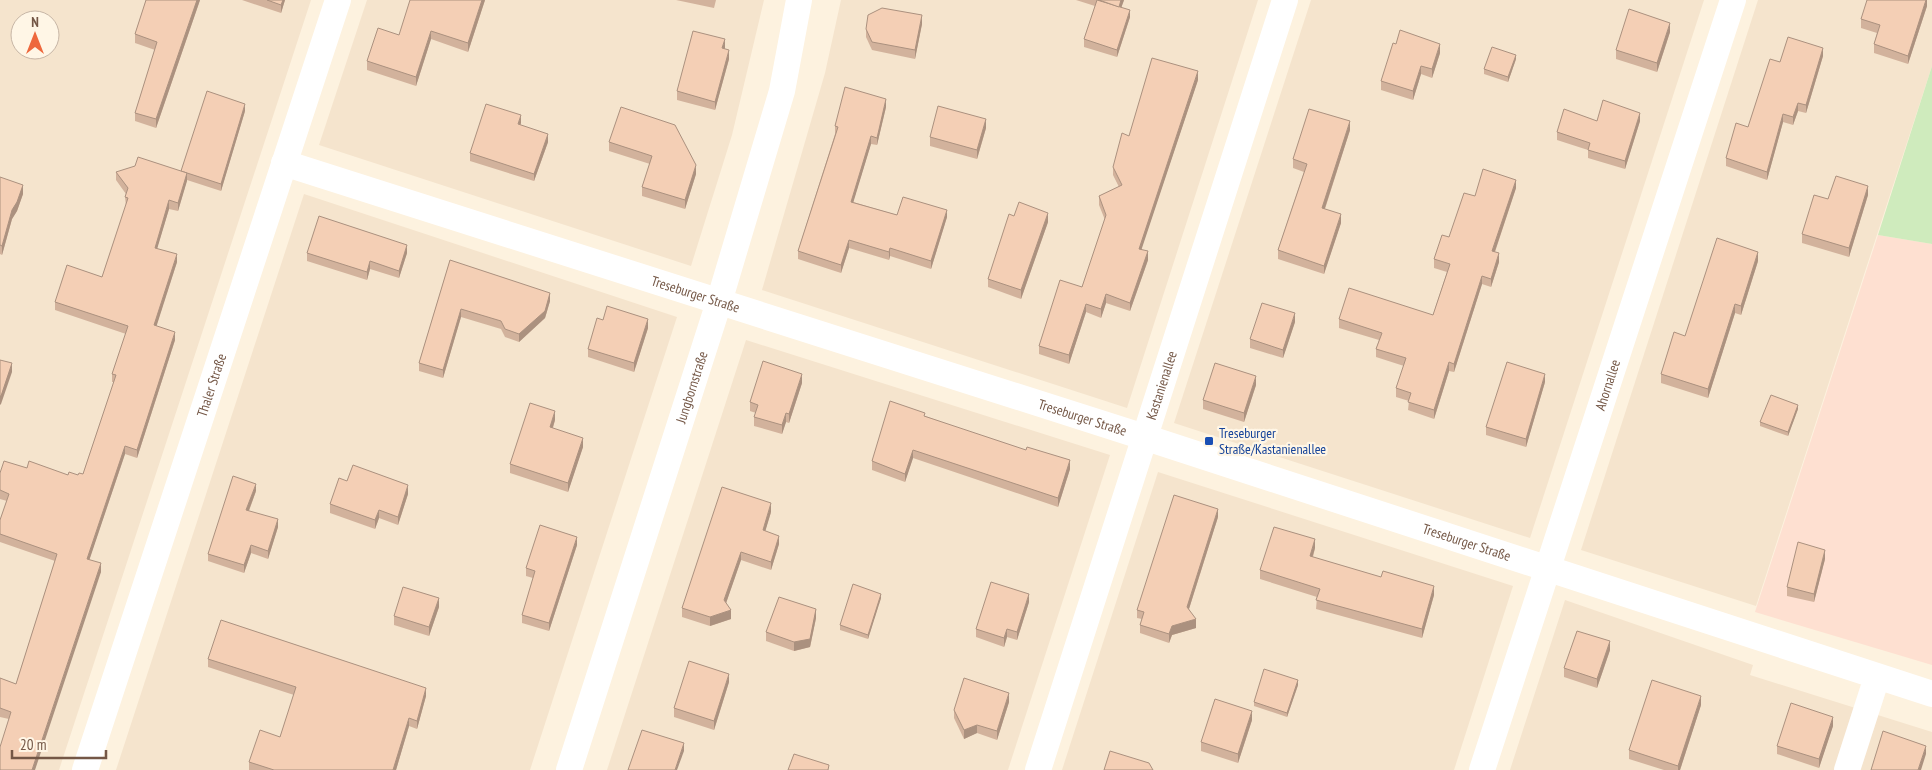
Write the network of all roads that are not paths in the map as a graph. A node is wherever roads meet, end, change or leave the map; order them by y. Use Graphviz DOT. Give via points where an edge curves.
graph roads {
  1 [pos="338,0"];
  2 [pos="799,0"];
  3 [pos="1285,0"];
  4 [pos="1733,0"];
  5 [pos="284,163"];
  6 [pos="719,302"];
  7 [pos="1144,437"];
  8 [pos="1548,570"];
  9 [pos="1877,676"];
  10 [pos="1932,694"];
  11 [pos="85,770"];
  12 [pos="569,770"];
  13 [pos="1038,770"];
  14 [pos="1482,770"];
  15 [pos="1847,770"];
  1 -- 5 [label="street, Thaler Straße"];
  2 -- 6 [label="street, Jungbornstraße" via="782,91"];
  3 -- 7 [label="street, Kastanienallee"];
  4 -- 8 [label="street, Ahornallee"];
  5 -- 6 [label="street, Treseburger Straße"];
  5 -- 11 [label="street, Thaler Straße"];
  6 -- 7 [label="street, Treseburger Straße"];
  6 -- 12 [label="street, Jungbornstraße"];
  7 -- 8 [label="street, Treseburger Straße"];
  7 -- 13 [label="street, Kastanienallee"];
  8 -- 9 [label="street, Treseburger Straße"];
  8 -- 14 [label="street, Ahornallee"];
  9 -- 10 [label="street, Treseburger Straße"];
  9 -- 15 [label="street"];
}
